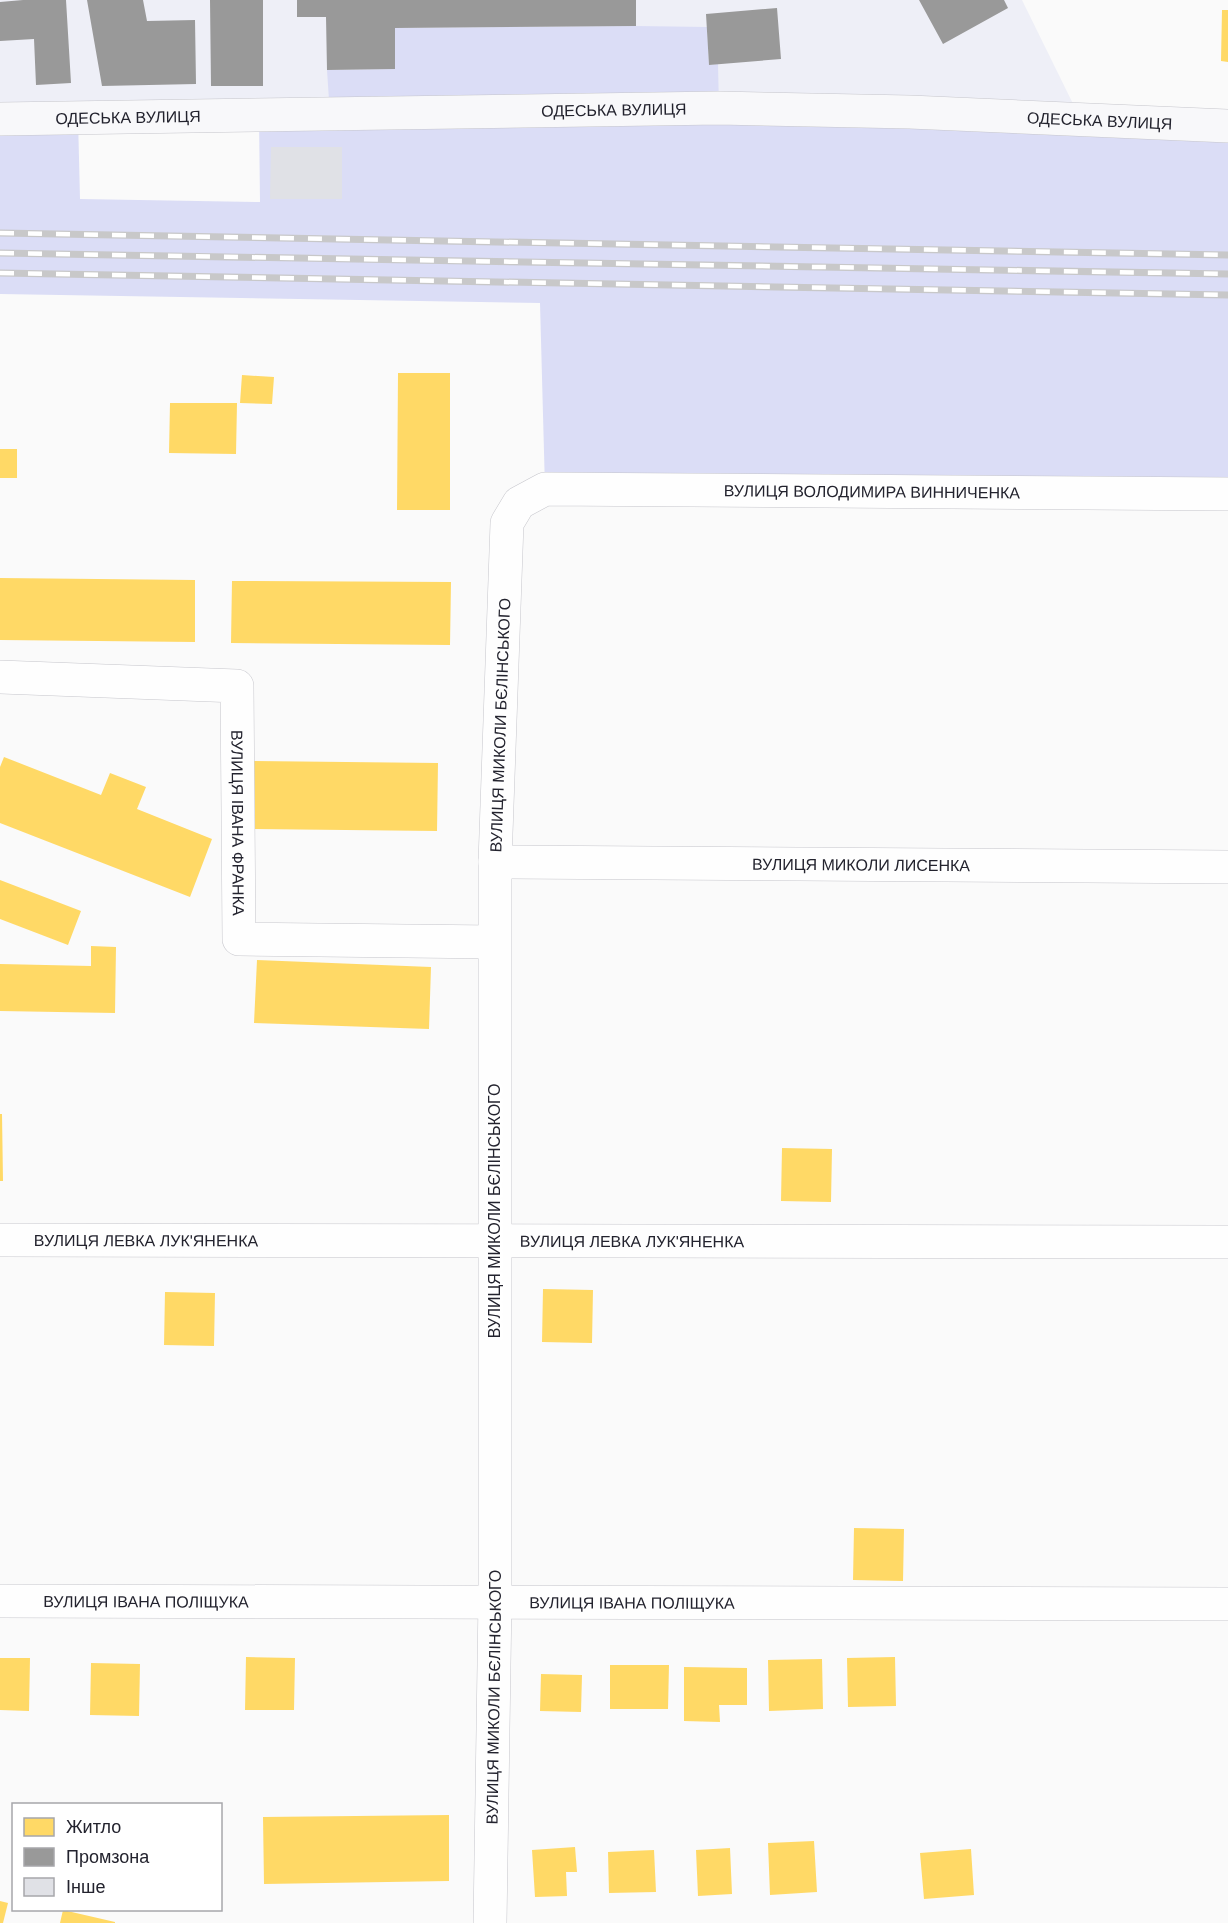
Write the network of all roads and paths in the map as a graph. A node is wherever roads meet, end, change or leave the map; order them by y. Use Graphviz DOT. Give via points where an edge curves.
graph roads {
  1 [pos="0,119"];
  2 [pos="1228,126"];
  3 [pos="1228,494"];
  4 [pos="519,503"];
  5 [pos="0,677"];
  6 [pos="495,862"];
  7 [pos="1228,867"];
  8 [pos="494,942"];
  9 [pos="0,1240"];
  10 [pos="493,1240"];
  11 [pos="1228,1242"];
  12 [pos="495,1600"];
  13 [pos="0,1601"];
  14 [pos="1228,1604"];
  15 [pos="490,1923"];
  1 -- 2 [label="main road, ОДЕСЬКА ВУЛИЦЯ" via="719,108 898,111"];
  3 -- 4 [label="street, ВУЛИЦЯ ВОЛОДИМИРА ВИННИЧЕНКА" via="545,489"];
  4 -- 6 [label="street, ВУЛИЦЯ МИКОЛИ БЄЛІНСЬКОГО" via="507,523"];
  5 -- 8 [label="street, ВУЛИЦЯ ІВАНА ФРАНКА" via="237,686 239,939"];
  6 -- 7 [label="street, ВУЛИЦЯ МИКОЛИ ЛИСЕНКА"];
  6 -- 8 [label="street, ВУЛИЦЯ МИКОЛИ БЄЛІНСЬКОГО"];
  8 -- 10 [label="street, ВУЛИЦЯ МИКОЛИ БЄЛІНСЬКОГО"];
  9 -- 10 [label="street, ВУЛИЦЯ ЛЕВКА ЛУК'ЯНЕНКА"];
  10 -- 11 [label="street, ВУЛИЦЯ ЛЕВКА ЛУК'ЯНЕНКА"];
  10 -- 12 [label="street, ВУЛИЦЯ МИКОЛИ БЄЛІНСЬКОГО"];
  12 -- 13 [label="street, ВУЛИЦЯ ІВАНА ПОЛІЩУКА"];
  12 -- 14 [label="street, ВУЛИЦЯ ІВАНА ПОЛІЩУКА"];
  12 -- 15 [label="street, ВУЛИЦЯ МИКОЛИ БЄЛІНСЬКОГО"];
}
